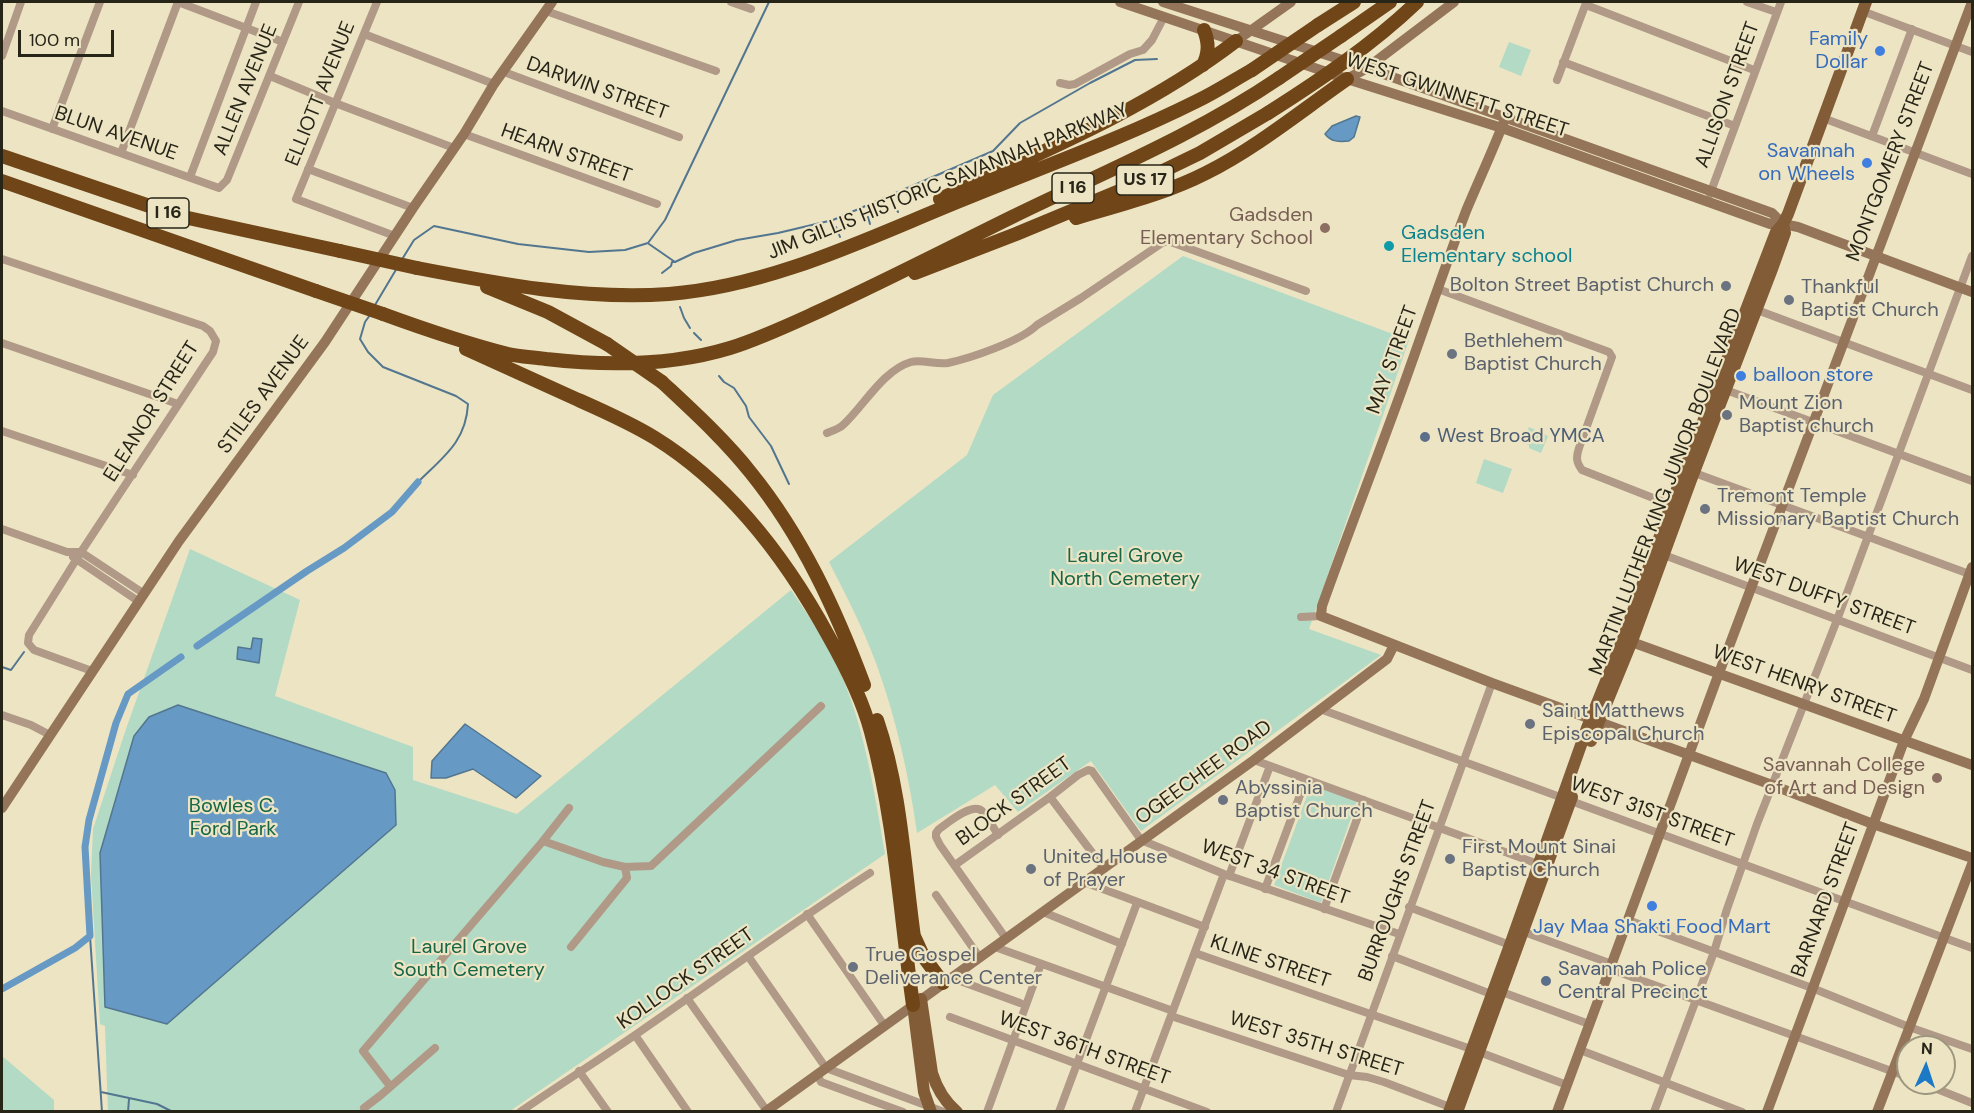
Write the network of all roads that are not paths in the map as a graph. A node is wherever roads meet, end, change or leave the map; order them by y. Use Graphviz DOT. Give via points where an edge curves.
graph roads {
  1 [pos="21,2"];
  2 [pos="100,2"];
  3 [pos="178,2"];
  4 [pos="256,2"];
  5 [pos="299,2"];
  6 [pos="377,2"];
  7 [pos="731,2"];
  8 [pos="1120,2"];
  9 [pos="1163,2"];
  10 [pos="1291,2"];
  11 [pos="1344,2"];
  12 [pos="1354,2"];
  13 [pos="1390,2"];
  14 [pos="1417,2"];
  15 [pos="1454,2"];
  16 [pos="1747,2"];
  17 [pos="1781,2"];
  18 [pos="1972,2"];
  19 [pos="1586,3"];
  20 [pos="549,6"];
  21 [pos="1864,6"];
  22 [pos="751,9"];
  23 [pos="1776,12"];
  24 [pos="1164,16"];
  25 [pos="1322,23"];
  26 [pos="246,28"];
  27 [pos="1912,29"];
  28 [pos="1203,30"];
  29 [pos="1253,30"];
  30 [pos="364,33"];
  31 [pos="1236,41"];
  32 [pos="283,42"];
  33 [pos="1955,45"];
  34 [pos="1390,48"];
  35 [pos="1972,52"];
  36 [pos="2,56"];
  37 [pos="1563,62"];
  38 [pos="1203,65"];
  39 [pos="1367,68"];
  40 [pos="1754,70"];
  41 [pos="716,71"];
  42 [pos="504,72"];
  43 [pos="270,76"];
  44 [pos="1390,76"];
  45 [pos="1347,80"];
  46 [pos="1557,80"];
  47 [pos="1060,83"];
  48 [pos="494,84"];
  49 [pos="335,103"];
  50 [pos="2,111"];
  51 [pos="1822,118"];
  52 [pos="1504,123"];
  53 [pos="1735,126"];
  54 [pos="52,129"];
  55 [pos="464,134"];
  56 [pos="1872,136"];
  57 [pos="679,137"];
  58 [pos="453,148"];
  59 [pos="1914,152"];
  60 [pos="121,153"];
  61 [pos="2,156"];
  62 [pos="308,169"];
  63 [pos="1972,174"];
  64 [pos="190,177"];
  65 [pos="2,181"];
  66 [pos="219,188"];
  67 [pos="1709,196"];
  68 [pos="657,204"];
  69 [pos="412,208"];
  70 [pos="1783,224"];
  71 [pos="1016,234"];
  72 [pos="395,236"];
  73 [pos="871,237"];
  74 [pos="1875,256"];
  75 [pos="1972,256"];
  76 [pos="2,259"];
  77 [pos="463,277"];
  78 [pos="1960,288"];
  79 [pos="1437,289"];
  80 [pos="864,290"];
  81 [pos="1306,291"];
  82 [pos="1972,292"];
  83 [pos="1757,310"];
  84 [pos="421,328"];
  85 [pos="2,343"];
  86 [pos="1843,343"];
  87 [pos="1928,374"];
  88 [pos="1726,390"];
  89 [pos="1972,390"];
  90 [pos="178,404"];
  91 [pos="1813,422"];
  92 [pos="2,431"];
  93 [pos="827,433"];
  94 [pos="1899,454"];
  95 [pos="1690,471"];
  96 [pos="132,475"];
  97 [pos="1972,481"];
  98 [pos="1671,504"];
  99 [pos="1782,505"];
  100 [pos="2,529"];
  101 [pos="1868,536"];
  102 [pos="67,552"];
  103 [pos="81,552"];
  104 [pos="1664,555"];
  105 [pos="76,560"];
  106 [pos="1972,572"];
  107 [pos="1751,588"];
  108 [pos="140,597"];
  109 [pos="1321,616"];
  110 [pos="1301,617"];
  111 [pos="1837,620"];
  112 [pos="1627,640"];
  113 [pos="1394,645"];
  114 [pos="1939,657"];
  115 [pos="1972,669"];
  116 [pos="92,671"];
  117 [pos="1719,673"];
  118 [pos="1492,683"];
  119 [pos="1803,704"];
  120 [pos="821,706"];
  121 [pos="1320,709"];
  122 [pos="2,715"];
  123 [pos="1595,720"];
  124 [pos="50,735"];
  125 [pos="1905,741"];
  126 [pos="1689,756"];
  127 [pos="1254,760"];
  128 [pos="1464,762"];
  129 [pos="1972,765"];
  130 [pos="1270,766"];
  131 [pos="1306,779"];
  132 [pos="1772,785"];
  133 [pos="1050,797"];
  134 [pos="1364,800"];
  135 [pos="1567,800"];
  136 [pos="2,808"];
  137 [pos="568,808"];
  138 [pos="1873,824"];
  139 [pos="1439,828"];
  140 [pos="1660,834"];
  141 [pos="998,835"];
  142 [pos="1141,840"];
  143 [pos="543,841"];
  144 [pos="1972,858"];
  145 [pos="955,864"];
  146 [pos="1538,864"];
  147 [pos="1743,864"];
  148 [pos="1972,864"];
  149 [pos="626,867"];
  150 [pos="1103,867"];
  151 [pos="870,873"];
  152 [pos="1226,875"];
  153 [pos="1084,882"];
  154 [pos="1265,889"];
  155 [pos="936,895"];
  156 [pos="1844,902"];
  157 [pos="1137,903"];
  158 [pos="1409,907"];
  159 [pos="1324,909"];
  160 [pos="1043,912"];
  161 [pos="807,914"];
  162 [pos="1628,920"];
  163 [pos="1205,927"];
  164 [pos="1524,932"];
  165 [pos="913,934"];
  166 [pos="1399,934"];
  167 [pos="1005,938"];
  168 [pos="1944,938"];
  169 [pos="1122,944"];
  170 [pos="1510,945"];
  171 [pos="995,947"];
  172 [pos="571,948"];
  173 [pos="1972,948"];
  174 [pos="1713,952"];
  175 [pos="1195,953"];
  176 [pos="748,956"];
  177 [pos="1392,956"];
  178 [pos="980,958"];
  179 [pos="1041,964"];
  180 [pos="1611,966"];
  181 [pos="948,980"];
  182 [pos="1105,987"];
  183 [pos="1812,988"];
  184 [pos="1497,993"];
  185 [pos="687,998"];
  186 [pos="1695,1000"];
  187 [pos="917,1002"];
  188 [pos="1020,1003"];
  189 [pos="1172,1014"];
  190 [pos="1370,1014"];
  191 [pos="950,1017"];
  192 [pos="1589,1024"];
  193 [pos="884,1025"];
  194 [pos="1909,1028"];
  195 [pos="635,1035"];
  196 [pos="1794,1036"];
  197 [pos="1013,1041"];
  198 [pos="435,1048"];
  199 [pos="1972,1049"];
  200 [pos="1580,1050"];
  201 [pos="1475,1051"];
  202 [pos="1076,1064"];
  203 [pos="579,1071"];
  204 [pos="821,1071"];
  205 [pos="1892,1071"];
  206 [pos="1896,1072"];
  207 [pos="1349,1075"];
  208 [pos="1665,1082"];
  209 [pos="1567,1085"];
  210 [pos="390,1086"];
  211 [pos="1145,1089"];
  212 [pos="1952,1095"];
  213 [pos="1972,1103"];
  214 [pos="363,1108"];
  215 [pos="930,1109"];
  216 [pos="1455,1110"];
  217 [pos="766,1111"];
  218 [pos="520,1112"];
  219 [pos="608,1112"];
  220 [pos="688,1112"];
  221 [pos="903,1112"];
  222 [pos="944,1112"];
  223 [pos="957,1112"];
  224 [pos="987,1112"];
  225 [pos="1059,1112"];
  226 [pos="1135,1112"];
  227 [pos="1207,1112"];
  228 [pos="1336,1112"];
  229 [pos="1557,1112"];
  230 [pos="1654,1112"];
  231 [pos="1742,1112"];
  232 [pos="1767,1112"];
  233 [pos="1877,1112"];
  1 -- 36 [label="street"];
  2 -- 54 [label="street"];
  3 -- 26 [label="street"];
  3 -- 60 [label="street"];
  4 -- 26 [label="street"];
  5 -- 32 [label="street, ALLEN AVENUE"];
  6 -- 30 [label="street, ELLIOTT AVENUE"];
  7 -- 22 [label="street"];
  8 -- 24 [label="main road, WEST GWINNETT STREET"];
  9 -- 29 [label="main road, WEST GWINNETT STREET"];
  10 -- 29 [label="main road"];
  11 -- 25 [label="highway"];
  12 -- 25 [label="highway, JIM GILLIS HISTORIC SAVANNAH PARKWAY / I 16"];
  13 -- 80 [label="highway, I 16, bridge" via="1244,101 1192,130"];
  14 -- 71 [label="highway, US 17, bridge" via="1315,84 1200,153"];
  15 -- 34 [label="main road"];
  16 -- 23 [label="street"];
  17 -- 23 [label="street, ALLISON STREET"];
  18 -- 33 [label="main road, MONTGOMERY STREET"];
  19 -- 37 [label="street"];
  19 -- 40 [label="street"];
  20 -- 41 [label="street"];
  20 -- 42 [label="main road, STILES AVENUE"];
  21 -- 27 [label="street"];
  21 -- 51 [label="main road, MARTIN LUTHER KING JUNIOR BOULEVARD"];
  23 -- 40 [label="street, ALLISON STREET"];
  24 -- 28 [label="main road, WEST GWINNETT STREET"];
  24 -- 47 [label="street" via="1143,50 1075,84"];
  25 -- 73 [label="highway, JIM GILLIS HISTORIC SAVANNAH PARKWAY / I 16, bridge" via="1198,101"];
  26 -- 32 [label="street"];
  26 -- 64 [label="street"];
  27 -- 33 [label="street"];
  27 -- 56 [label="street"];
  28 -- 31 [label="main road, WEST GWINNETT STREET"];
  28 -- 38 [label="highway" via="1208,49"];
  29 -- 31 [label="main road"];
  29 -- 39 [label="main road, WEST GWINNETT STREET"];
  30 -- 48 [label="street"];
  30 -- 49 [label="street, ELLIOTT AVENUE"];
  31 -- 38 [label="highway"];
  31 -- 45 [label="main road, WEST GWINNETT STREET"];
  32 -- 43 [label="street, ALLEN AVENUE"];
  33 -- 35 [label="street"];
  33 -- 59 [label="main road, MONTGOMERY STREET"];
  34 -- 39 [label="main road"];
  34 -- 44 [label="main road" via="1384,61"];
  37 -- 46 [label="street"];
  37 -- 53 [label="street"];
  38 -- 73 [label="highway" via="1126,111 906,215"];
  39 -- 44 [label="main road, WEST GWINNETT STREET"];
  39 -- 45 [label="main road"];
  40 -- 53 [label="street, ALLISON STREET"];
  42 -- 48 [label="main road, STILES AVENUE"];
  42 -- 57 [label="street, DARWIN STREET"];
  43 -- 49 [label="street"];
  43 -- 66 [label="street, ALLEN AVENUE" via="227,180"];
  44 -- 52 [label="main road, WEST GWINNETT STREET"];
  45 -- 52 [label="main road, WEST GWINNETT STREET"];
  45 -- 71 [label="highway" via="1205,174 1137,200"];
  48 -- 55 [label="main road, STILES AVENUE"];
  49 -- 58 [label="street"];
  49 -- 62 [label="street, ELLIOTT AVENUE"];
  50 -- 54 [label="street, BLUN AVENUE"];
  51 -- 56 [label="street"];
  51 -- 70 [label="main road, MARTIN LUTHER KING JUNIOR BOULEVARD"];
  52 -- 67 [label="main road, WEST GWINNETT STREET"];
  52 -- 79 [label="main road, MAY STREET"];
  53 -- 67 [label="street, ALLISON STREET"];
  54 -- 60 [label="street, BLUN AVENUE"];
  55 -- 58 [label="main road, STILES AVENUE"];
  55 -- 68 [label="street, HEARN STREET"];
  56 -- 59 [label="street"];
  58 -- 69 [label="main road, STILES AVENUE"];
  59 -- 63 [label="street"];
  59 -- 74 [label="main road, MONTGOMERY STREET"];
  60 -- 64 [label="street, BLUN AVENUE"];
  61 -- 77 [label="highway, JIM GILLIS HISTORIC SAVANNAH PARKWAY / I 16, bridge" via="179,216"];
  62 -- 69 [label="street"];
  62 -- 72 [label="street, ELLIOTT AVENUE" via="296,199"];
  64 -- 66 [label="street, BLUN AVENUE"];
  65 -- 84 [label="highway, I 16, bridge"];
  67 -- 70 [label="main road, WEST GWINNETT STREET" via="1772,213"];
  69 -- 72 [label="main road, STILES AVENUE"];
  70 -- 74 [label="main road, WEST GWINNETT STREET"];
  70 -- 83 [label="main road, MARTIN LUTHER KING JUNIOR BOULEVARD" via="1785,233"];
  70 -- 95 [label="main road, MARTIN LUTHER KING JUNIOR BOULEVARD" via="1776,232"];
  71 -- 80 [label="highway, US 17"];
  72 -- 108 [label="main road, STILES AVENUE" via="325,342"];
  73 -- 77 [label="highway, JIM GILLIS HISTORIC SAVANNAH PARKWAY / I 16" via="794,268 712,289 668,294 592,294"];
  74 -- 78 [label="main road, WEST GWINNETT STREET"];
  74 -- 86 [label="main road, MONTGOMERY STREET"];
  75 -- 78 [label="street"];
  76 -- 90 [label="street, ELEANOR STREET" via="210,331 216,341 213,352"];
  77 -- 165 [label="highway, bridge" via="548,312 607,344 662,382 716,433 752,474 789,526 823,585 885,744 902,834"];
  78 -- 82 [label="main road, WEST GWINNETT STREET"];
  78 -- 87 [label="street"];
  79 -- 98 [label="street" via="1609,352 1612,357 1579,448 1577,464 1582,470"];
  79 -- 109 [label="main road, MAY STREET" via="1346,536"];
  80 -- 84 [label="highway, I 16" via="729,348 694,357 631,363 510,354"];
  81 -- 93 [label="street" via="1168,241 1031,330 991,350 946,363 912,362 897,369 842,427"];
  83 -- 86 [label="street"];
  83 -- 88 [label="main road, MARTIN LUTHER KING JUNIOR BOULEVARD"];
  84 -- 187 [label="highway" via="615,416 654,438 685,459 752,521 812,605 852,676 871,730 886,799"];
  85 -- 90 [label="street"];
  86 -- 87 [label="street"];
  86 -- 91 [label="main road, MONTGOMERY STREET"];
  87 -- 89 [label="street"];
  87 -- 94 [label="street"];
  88 -- 91 [label="street"];
  88 -- 95 [label="main road, MARTIN LUTHER KING JUNIOR BOULEVARD"];
  90 -- 96 [label="street, ELEANOR STREET"];
  91 -- 94 [label="street"];
  91 -- 99 [label="main road, MONTGOMERY STREET"];
  92 -- 96 [label="street"];
  94 -- 97 [label="street"];
  94 -- 101 [label="street"];
  95 -- 98 [label="main road, MARTIN LUTHER KING JUNIOR BOULEVARD"];
  95 -- 99 [label="street"];
  95 -- 104 [label="main road, MARTIN LUTHER KING JUNIOR BOULEVARD"];
  96 -- 103 [label="street, ELEANOR STREET"];
  98 -- 112 [label="main road, MARTIN LUTHER KING JUNIOR BOULEVARD"];
  99 -- 101 [label="street"];
  99 -- 107 [label="main road, MONTGOMERY STREET"];
  100 -- 102 [label="street"];
  101 -- 106 [label="street"];
  101 -- 111 [label="street"];
  102 -- 103 [label="street"];
  102 -- 105 [label="street"];
  103 -- 105 [label="street, ELEANOR STREET"];
  103 -- 108 [label="street"];
  104 -- 107 [label="street, WEST DUFFY STREET"];
  104 -- 112 [label="main road, MARTIN LUTHER KING JUNIOR BOULEVARD"];
  105 -- 108 [label="street"];
  105 -- 116 [label="street, ELEANOR STREET" via="29,635 28,643 34,650"];
  106 -- 114 [label="main road, BARNARD STREET"];
  107 -- 111 [label="street, WEST DUFFY STREET"];
  107 -- 117 [label="main road, MONTGOMERY STREET"];
  108 -- 116 [label="main road, STILES AVENUE"];
  109 -- 110 [label="street"];
  109 -- 113 [label="main road"];
  111 -- 114 [label="street, WEST DUFFY STREET"];
  111 -- 119 [label="street"];
  112 -- 117 [label="main road, WEST HENRY STREET"];
  112 -- 123 [label="main road, MARTIN LUTHER KING JUNIOR BOULEVARD"];
  113 -- 118 [label="main road"];
  113 -- 121 [label="main road, OGEECHEE ROAD" via="1386,659"];
  114 -- 115 [label="street, WEST DUFFY STREET"];
  114 -- 125 [label="main road, BARNARD STREET"];
  116 -- 124 [label="main road, STILES AVENUE"];
  117 -- 119 [label="main road, WEST HENRY STREET"];
  117 -- 126 [label="main road, MONTGOMERY STREET"];
  118 -- 123 [label="main road"];
  118 -- 128 [label="street, BURROUGHS STREET"];
  119 -- 125 [label="main road, WEST HENRY STREET"];
  119 -- 132 [label="street"];
  120 -- 149 [label="street" via="651,866"];
  121 -- 127 [label="main road, OGEECHEE ROAD"];
  121 -- 128 [label="street, WEST 31ST STREET"];
  122 -- 124 [label="street"];
  123 -- 126 [label="main road"];
  123 -- 135 [label="main road, MARTIN LUTHER KING JUNIOR BOULEVARD"];
  124 -- 136 [label="main road, STILES AVENUE"];
  125 -- 129 [label="main road, WEST HENRY STREET"];
  125 -- 138 [label="main road, BARNARD STREET"];
  126 -- 132 [label="main road"];
  126 -- 140 [label="main road, MONTGOMERY STREET"];
  127 -- 130 [label="street"];
  127 -- 142 [label="main road, OGEECHEE ROAD"];
  128 -- 135 [label="street, WEST 31ST STREET"];
  128 -- 139 [label="street, BURROUGHS STREET"];
  130 -- 131 [label="street"];
  130 -- 152 [label="street"];
  131 -- 134 [label="street"];
  131 -- 154 [label="street"];
  132 -- 138 [label="main road"];
  132 -- 147 [label="street"];
  133 -- 141 [label="street, BLOCK STREET"];
  133 -- 142 [label="street, BLOCK STREET" via="1078,774 1092,771"];
  133 -- 150 [label="street"];
  134 -- 139 [label="street"];
  134 -- 159 [label="street"];
  135 -- 140 [label="street, WEST 31ST STREET"];
  135 -- 146 [label="main road, MARTIN LUTHER KING JUNIOR BOULEVARD"];
  135 -- 164 [label="main road, MARTIN LUTHER KING JUNIOR BOULEVARD"];
  137 -- 143 [label="street"];
  138 -- 144 [label="main road"];
  138 -- 156 [label="main road, BARNARD STREET"];
  139 -- 146 [label="street"];
  139 -- 158 [label="street, BURROUGHS STREET"];
  140 -- 147 [label="street, WEST 31ST STREET"];
  140 -- 162 [label="main road, MONTGOMERY STREET"];
  141 -- 145 [label="street, BLOCK STREET"];
  141 -- 145 [label="street" via="976,808 939,829 936,837"];
  142 -- 150 [label="main road, OGEECHEE ROAD"];
  142 -- 152 [label="street, WEST 34 STREET"];
  143 -- 149 [label="street"];
  143 -- 210 [label="street" via="363,1051"];
  145 -- 167 [label="street"];
  146 -- 170 [label="main road, MARTIN LUTHER KING JUNIOR BOULEVARD"];
  147 -- 156 [label="street, WEST 31ST STREET"];
  147 -- 174 [label="street"];
  148 -- 168 [label="main road"];
  149 -- 172 [label="street" via="627,878"];
  150 -- 153 [label="main road, OGEECHEE ROAD"];
  151 -- 161 [label="street, KOLLOCK STREET"];
  152 -- 154 [label="street, WEST 34 STREET"];
  152 -- 163 [label="street"];
  153 -- 157 [label="street"];
  153 -- 160 [label="main road, OGEECHEE ROAD"];
  154 -- 159 [label="street, WEST 34 STREET"];
  155 -- 178 [label="street"];
  156 -- 168 [label="street, WEST 31ST STREET"];
  156 -- 183 [label="main road, BARNARD STREET"];
  157 -- 163 [label="street"];
  157 -- 169 [label="street"];
  158 -- 166 [label="street, BURROUGHS STREET"];
  158 -- 170 [label="street"];
  159 -- 166 [label="street, WEST 34 STREET"];
  160 -- 167 [label="main road, OGEECHEE ROAD"];
  160 -- 169 [label="street"];
  161 -- 176 [label="street, KOLLOCK STREET"];
  161 -- 193 [label="street"];
  162 -- 174 [label="street"];
  162 -- 180 [label="main road, MONTGOMERY STREET"];
  163 -- 175 [label="street"];
  164 -- 180 [label="street"];
  164 -- 184 [label="main road, MARTIN LUTHER KING JUNIOR BOULEVARD"];
  165 -- 181 [label="highway" via="923,956"];
  165 -- 187 [label="highway"];
  166 -- 177 [label="street, BURROUGHS STREET"];
  167 -- 171 [label="main road, OGEECHEE ROAD"];
  168 -- 173 [label="street, WEST 31ST STREET"];
  168 -- 194 [label="main road"];
  169 -- 182 [label="street"];
  170 -- 184 [label="main road, MARTIN LUTHER KING JUNIOR BOULEVARD"];
  171 -- 178 [label="main road, OGEECHEE ROAD"];
  171 -- 179 [label="street, WEST 35TH STREET"];
  174 -- 183 [label="street"];
  174 -- 186 [label="street"];
  175 -- 189 [label="street"];
  175 -- 190 [label="street, KLINE STREET"];
  176 -- 185 [label="street, KOLLOCK STREET"];
  176 -- 204 [label="street"];
  177 -- 184 [label="street"];
  177 -- 190 [label="street, BURROUGHS STREET"];
  178 -- 181 [label="main road, OGEECHEE ROAD"];
  179 -- 182 [label="street, WEST 35TH STREET"];
  179 -- 197 [label="street"];
  180 -- 186 [label="street"];
  180 -- 192 [label="main road, MONTGOMERY STREET"];
  181 -- 187 [label="main road, OGEECHEE ROAD"];
  181 -- 188 [label="street"];
  182 -- 189 [label="street, WEST 35TH STREET"];
  182 -- 202 [label="street"];
  183 -- 194 [label="street"];
  183 -- 196 [label="main road, BARNARD STREET"];
  184 -- 192 [label="street"];
  184 -- 201 [label="main road, MARTIN LUTHER KING JUNIOR BOULEVARD"];
  185 -- 195 [label="street, KOLLOCK STREET"];
  185 -- 217 [label="street"];
  186 -- 196 [label="street"];
  186 -- 208 [label="street"];
  187 -- 193 [label="main road, OGEECHEE ROAD"];
  187 -- 215 [label="main road" via="923,1083"];
  187 -- 223 [label="main road" via="935,1085"];
  189 -- 207 [label="street, WEST 35TH STREET"];
  189 -- 211 [label="street"];
  190 -- 201 [label="street, KLINE STREET"];
  190 -- 207 [label="street, BURROUGHS STREET"];
  191 -- 197 [label="street, WEST 36TH STREET"];
  192 -- 200 [label="main road, MONTGOMERY STREET"];
  193 -- 204 [label="main road, OGEECHEE ROAD"];
  194 -- 199 [label="street"];
  194 -- 205 [label="main road"];
  195 -- 203 [label="street, KOLLOCK STREET"];
  195 -- 220 [label="street"];
  196 -- 205 [label="street"];
  196 -- 232 [label="main road, BARNARD STREET"];
  197 -- 202 [label="street, WEST 36TH STREET"];
  197 -- 224 [label="street"];
  198 -- 210 [label="street"];
  200 -- 208 [label="street"];
  200 -- 209 [label="main road, MONTGOMERY STREET"];
  201 -- 209 [label="street, KLINE STREET"];
  201 -- 216 [label="main road, MARTIN LUTHER KING JUNIOR BOULEVARD"];
  202 -- 211 [label="street, WEST 36TH STREET"];
  202 -- 225 [label="street"];
  203 -- 218 [label="street, KOLLOCK STREET"];
  203 -- 219 [label="street"];
  204 -- 215 [label="street"];
  204 -- 217 [label="main road, OGEECHEE ROAD"];
  204 -- 221 [label="street" via="821,1082"];
  205 -- 206 [label="street"];
  205 -- 233 [label="main road"];
  207 -- 216 [label="street, WEST 35TH STREET" via="1384,1082"];
  207 -- 228 [label="street, BURROUGHS STREET"];
  208 -- 230 [label="street"];
  208 -- 231 [label="street"];
  209 -- 229 [label="main road, MONTGOMERY STREET"];
  210 -- 214 [label="street"];
  211 -- 226 [label="street"];
  211 -- 227 [label="street, WEST 36TH STREET"];
  212 -- 213 [label="street"];
  215 -- 222 [label="street"];
}
